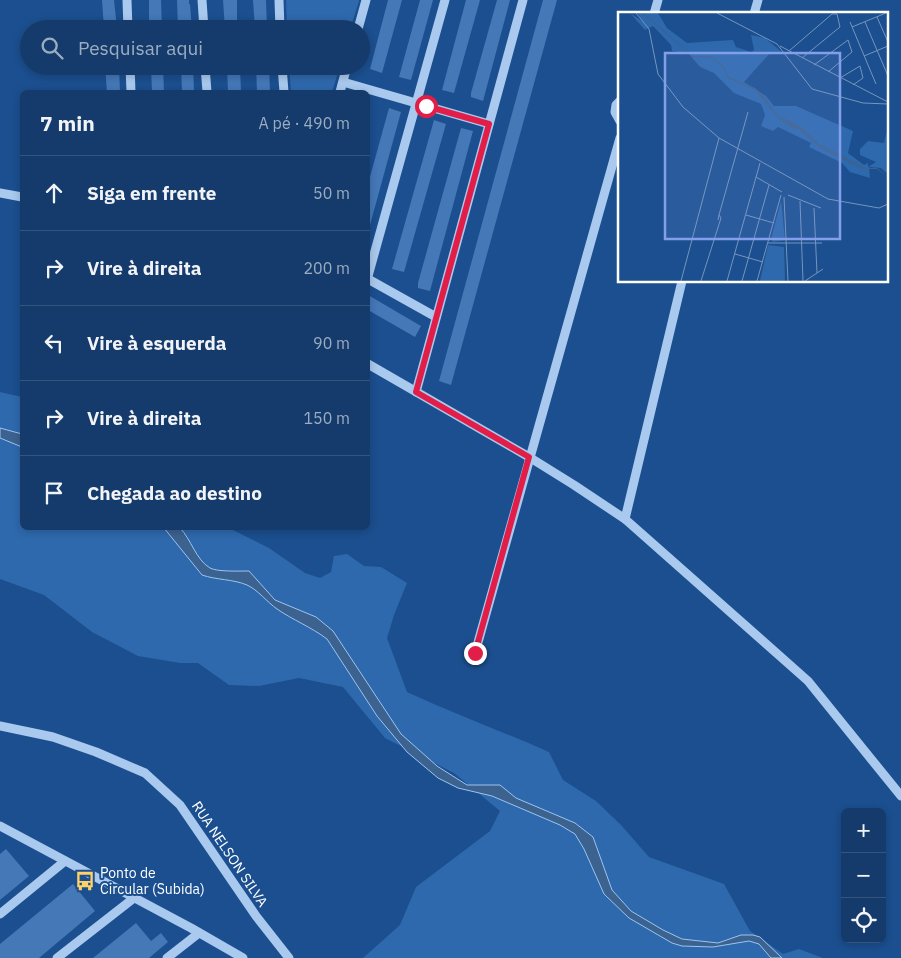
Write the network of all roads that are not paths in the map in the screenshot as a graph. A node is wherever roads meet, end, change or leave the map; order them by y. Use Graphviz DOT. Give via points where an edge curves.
graph roads {
  1 [pos="127,0"];
  2 [pos="202,0"];
  3 [pos="279,0"];
  4 [pos="366,0"];
  5 [pos="444,0"];
  6 [pos="523,0"];
  7 [pos="128,20"];
  8 [pos="203,20"];
  9 [pos="280,20"];
  10 [pos="360,20"];
  11 [pos="130,75"];
  12 [pos="206,75"];
  13 [pos="283,75"];
  14 [pos="345,75"];
  15 [pos="343,82"];
  16 [pos="131,90"];
  17 [pos="207,90"];
  18 [pos="284,90"];
  19 [pos="341,90"];
  20 [pos="416,103"];
  21 [pos="618,103"];
  22 [pos="618,118"];
  23 [pos="489,124"];
  24 [pos="618,145"];
  25 [pos="0,193"];
  26 [pos="20,197"];
  27 [pos="370,271"];
  28 [pos="370,279"];
  29 [pos="682,282"];
  30 [pos="436,317"];
  31 [pos="370,365"];
  32 [pos="416,392"];
  33 [pos="529,457"];
  34 [pos="625,519"];
  35 [pos="475,653"];
  36 [pos="0,726"];
  37 [pos="901,796"];
  38 [pos="1,828"];
  39 [pos="65,861"];
  40 [pos="134,898"];
  41 [pos="0,914"];
  42 [pos="199,932"];
  43 [pos="58,958"];
  44 [pos="167,958"];
  45 [pos="243,958"];
  46 [pos="289,958"];
  1 -- 7 [label="street"];
  2 -- 8 [label="street"];
  3 -- 9 [label="street"];
  4 -- 10 [label="street"];
  5 -- 20 [label="street"];
  6 -- 23 [label="street"];
  11 -- 16 [label="street"];
  12 -- 17 [label="street"];
  13 -- 18 [label="street"];
  14 -- 15 [label="street"];
  15 -- 19 [label="street"];
  15 -- 20 [label="street"];
  20 -- 23 [label="street"];
  20 -- 27 [label="street"];
  21 -- 22 [label="street" via="614,112"];
  23 -- 30 [label="street"];
  24 -- 33 [label="street"];
  25 -- 26 [label="street"];
  28 -- 30 [label="street"];
  29 -- 34 [label="street"];
  30 -- 32 [label="street"];
  31 -- 32 [label="street"];
  32 -- 33 [label="street"];
  33 -- 34 [label="street"];
  33 -- 35 [label="street"];
  34 -- 37 [label="street" via="808,681"];
  36 -- 46 [label="street, RUA NELSON SILVA" via="53,737 145,773 180,805 256,916"];
  38 -- 39 [label="street"];
  39 -- 40 [label="street"];
  39 -- 41 [label="street"];
  40 -- 42 [label="street"];
  40 -- 43 [label="street"];
  42 -- 44 [label="street"];
  42 -- 45 [label="street"];
}
